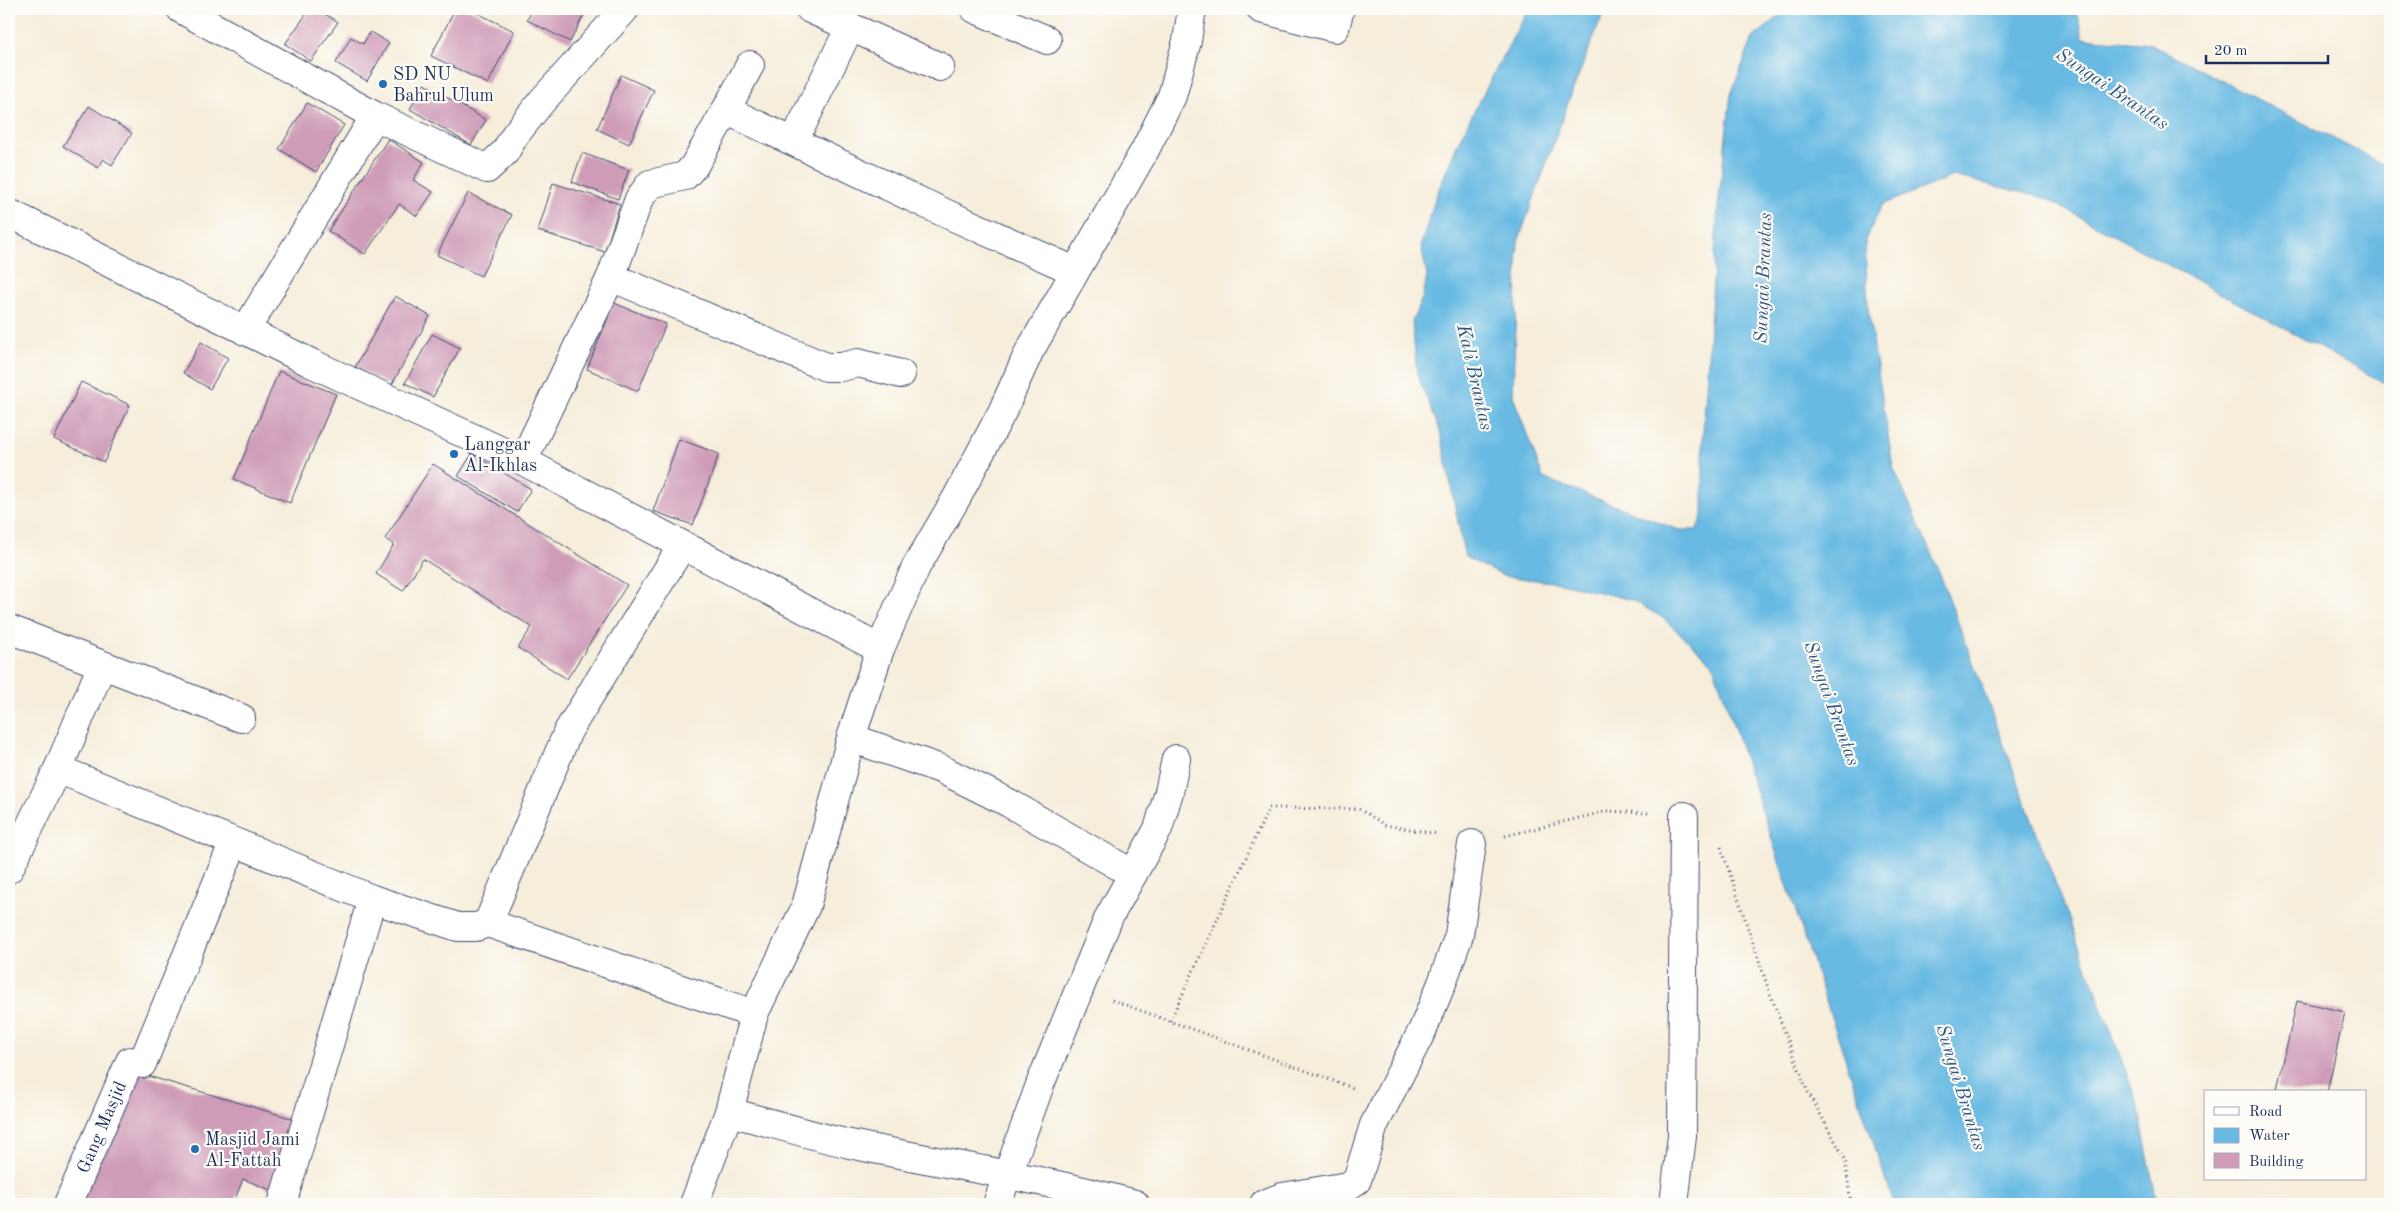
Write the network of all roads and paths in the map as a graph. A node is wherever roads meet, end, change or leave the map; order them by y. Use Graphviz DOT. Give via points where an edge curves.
graph roads {
  1 [pos="181,9"];
  2 [pos="625,9"];
  3 [pos="810,9"];
  4 [pos="975,9"];
  5 [pos="1192,9"];
  6 [pos="1261,9"];
  7 [pos="1340,9"];
  8 [pos="850,26"];
  9 [pos="1047,40"];
  10 [pos="750,65"];
  11 [pos="940,67"];
  12 [pos="726,110"];
  13 [pos="375,116"];
  14 [pos="794,141"];
  15 [pos="9,213"];
  16 [pos="1075,272"];
  17 [pos="611,277"];
  18 [pos="245,331"];
  19 [pos="900,374"];
  20 [pos="523,461"];
  21 [pos="682,546"];
  22 [pos="9,629"];
  23 [pos="880,649"];
  24 [pos="102,665"];
  25 [pos="241,718"];
  26 [pos="851,738"];
  27 [pos="1176,759"];
  28 [pos="58,770"];
  29 [pos="1684,816"];
  30 [pos="19,824"];
  31 [pos="233,844"];
  32 [pos="1472,844"];
  33 [pos="1721,846"];
  34 [pos="9,869"];
  35 [pos="1133,874"];
  36 [pos="372,899"];
  37 [pos="488,922"];
  38 [pos="1076,998"];
  39 [pos="754,1014"];
  40 [pos="1170,1021"];
  41 [pos="1387,1100"];
  42 [pos="729,1112"];
  43 [pos="1009,1174"];
  44 [pos="68,1204"];
  45 [pos="282,1204"];
  46 [pos="694,1204"];
  47 [pos="997,1204"];
  48 [pos="1135,1204"];
  49 [pos="1264,1204"];
  50 [pos="1674,1204"];
  51 [pos="1851,1204"];
  1 -- 13 [label="street"];
  2 -- 13 [label="street" via="542,101 505,152 487,169"];
  3 -- 8 [label="street"];
  4 -- 9 [label="street"];
  5 -- 16 [label="street" via="1187,42 1172,96"];
  6 -- 7 [label="street" via="1335,28"];
  8 -- 11 [label="street"];
  8 -- 14 [label="street"];
  10 -- 12 [label="street"];
  12 -- 14 [label="street"];
  12 -- 17 [label="street" via="685,176 650,184 639,199"];
  13 -- 18 [label="street"];
  14 -- 16 [label="street"];
  15 -- 18 [label="street"];
  16 -- 23 [label="street" via="1029,352 1002,412 957,497 916,567"];
  17 -- 19 [label="street" via="826,367 858,363"];
  17 -- 20 [label="street"];
  18 -- 20 [label="street"];
  20 -- 21 [label="street"];
  21 -- 23 [label="street"];
  21 -- 37 [label="street" via="568,731"];
  22 -- 24 [label="street"];
  23 -- 26 [label="street"];
  24 -- 25 [label="street"];
  24 -- 28 [label="street"];
  26 -- 35 [label="street" via="941,770"];
  26 -- 39 [label="street" via="806,906"];
  27 -- 35 [label="street" via="1158,829"];
  28 -- 30 [label="street"];
  28 -- 31 [label="street"];
  29 -- 32 [label="path" via="1608,811"];
  29 -- 50 [label="street" via="1682,1136"];
  30 -- 34 [label="street"];
  31 -- 36 [label="street"];
  31 -- 44 [label="street, Gang Masjid" via="142,1064 130,1061"];
  32 -- 40 [label="path" via="1426,831 1385,825 1359,809 1270,808"];
  32 -- 41 [label="street" via="1459,935 1423,1029"];
  33 -- 51 [label="path" via="1768,988 1807,1090 1845,1159"];
  35 -- 38 [label="street" via="1109,917"];
  36 -- 37 [label="street" via="458,927 476,927"];
  36 -- 45 [label="street"];
  37 -- 39 [label="street"];
  38 -- 40 [label="path" via="1118,1001"];
  38 -- 43 [label="street" via="1041,1082"];
  39 -- 42 [label="street"];
  40 -- 41 [label="path"];
  41 -- 49 [label="street" via="1374,1125 1354,1183 1282,1197"];
  42 -- 43 [label="street" via="848,1144"];
  42 -- 46 [label="street"];
  43 -- 47 [label="street"];
  43 -- 48 [label="street"];
}
